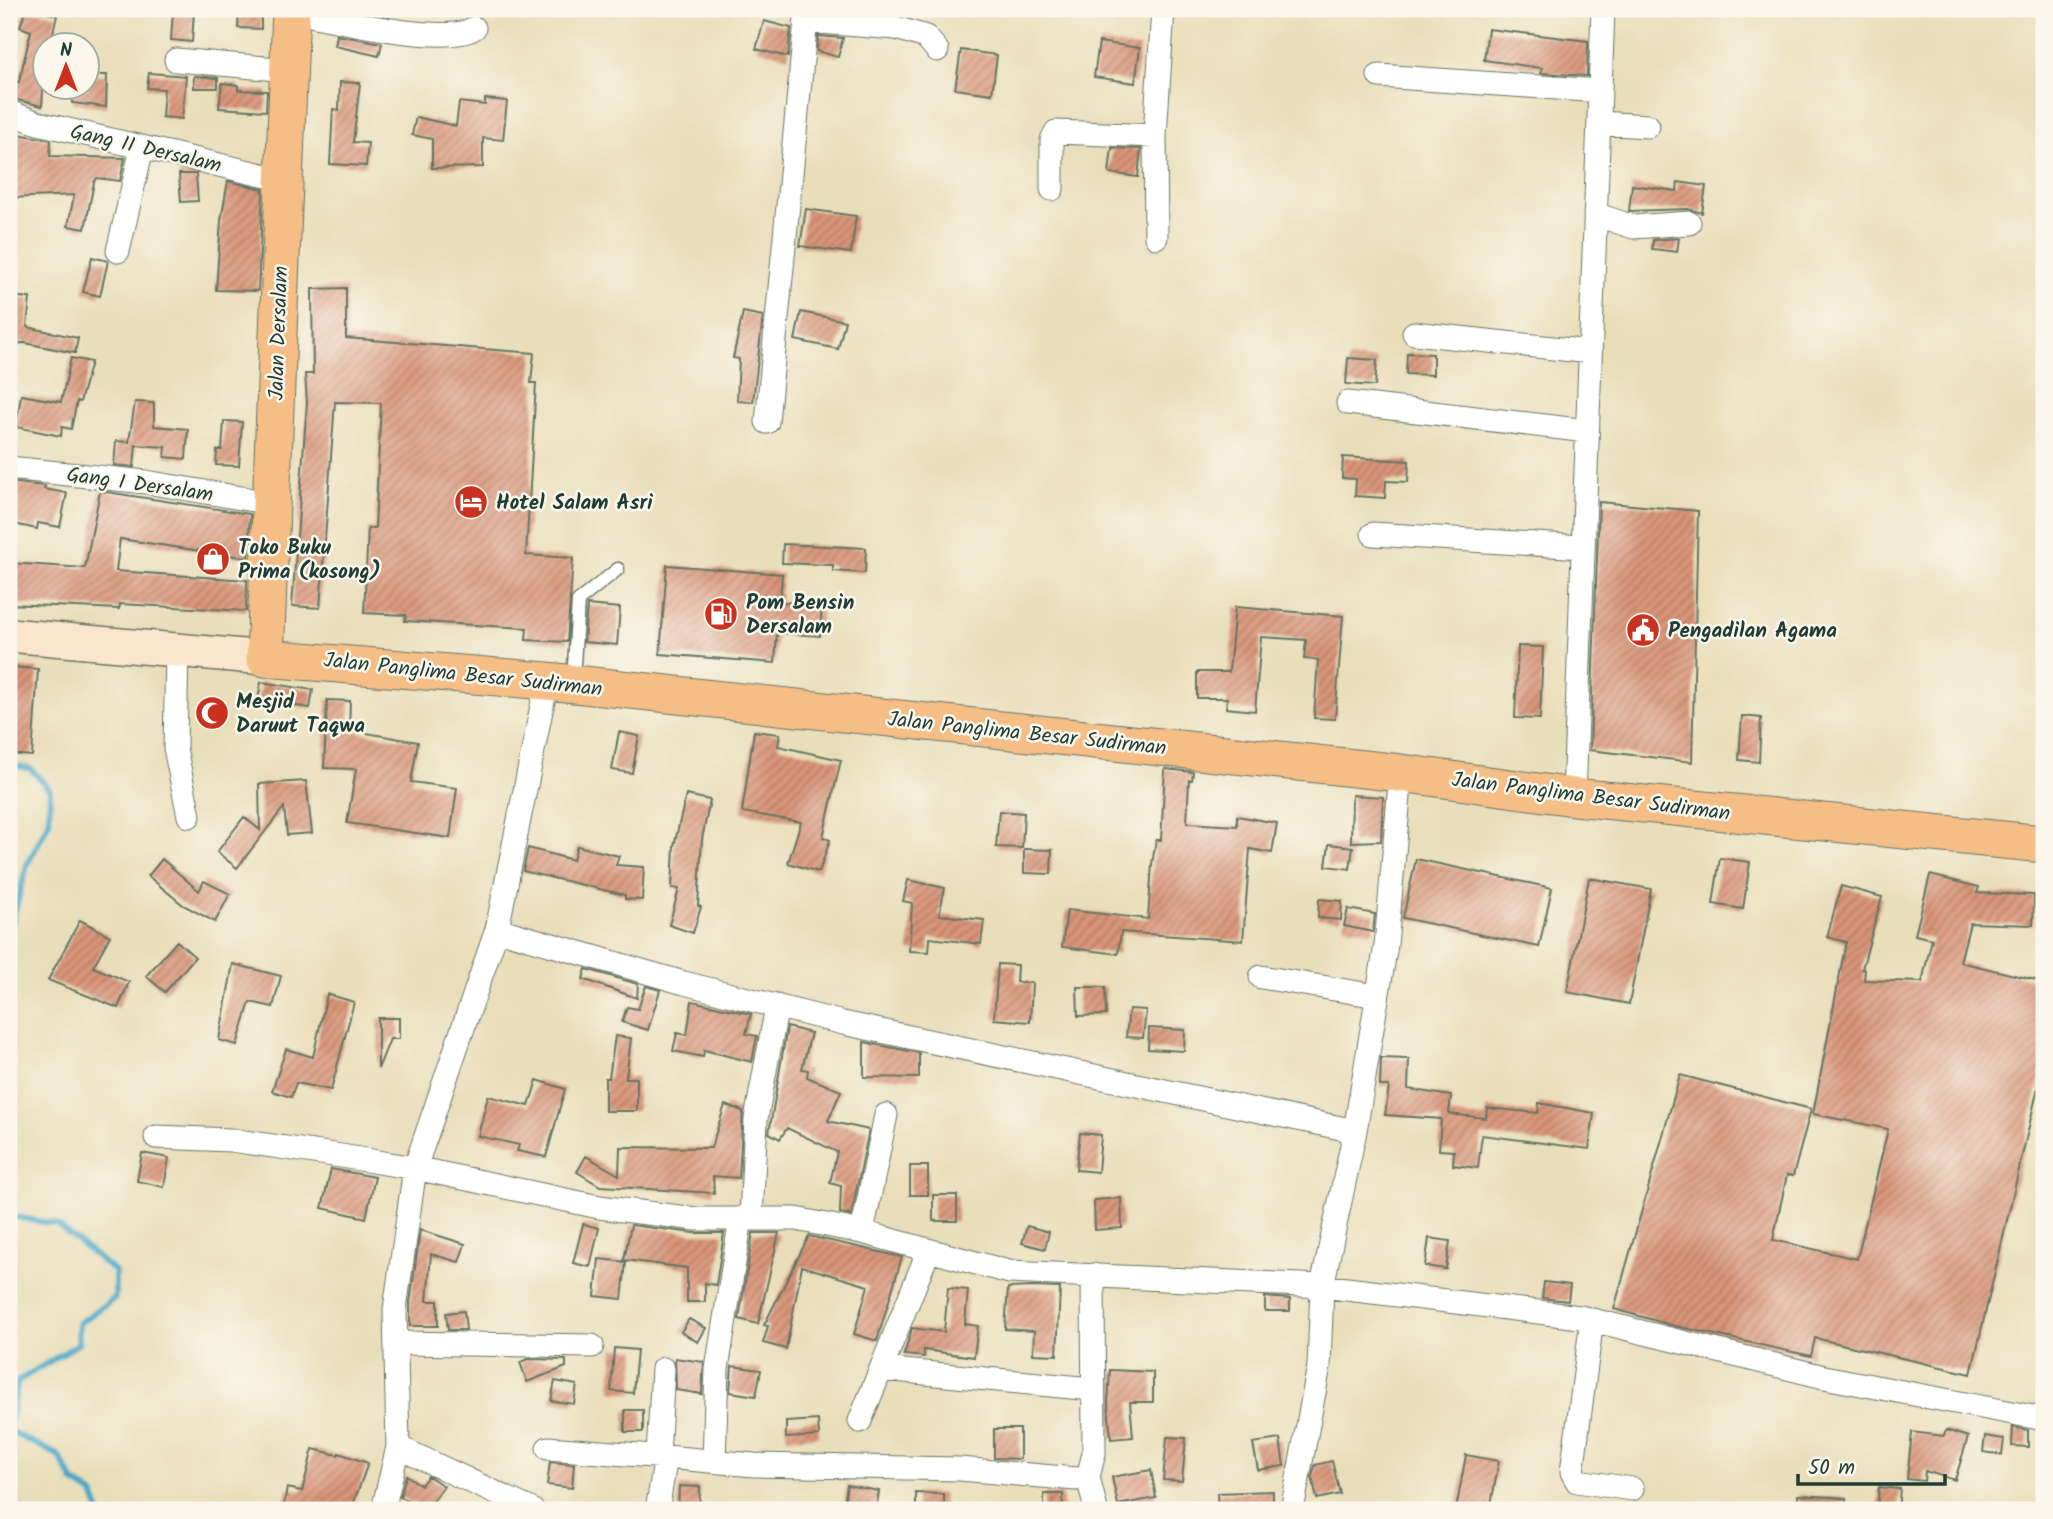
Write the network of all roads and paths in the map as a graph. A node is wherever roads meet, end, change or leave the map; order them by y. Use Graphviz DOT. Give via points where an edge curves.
graph roads {
  1 [pos="1163,9"];
  2 [pos="1603,9"];
  3 [pos="291,10"];
  4 [pos="807,15"];
  5 [pos="474,28"];
  6 [pos="937,50"];
  7 [pos="176,60"];
  8 [pos="288,70"];
  9 [pos="1379,76"];
  10 [pos="1600,91"];
  11 [pos="9,112"];
  12 [pos="1599,123"];
  13 [pos="1648,126"];
  14 [pos="1155,136"];
  15 [pos="142,148"];
  16 [pos="284,180"];
  17 [pos="1052,189"];
  18 [pos="1595,214"];
  19 [pos="1689,223"];
  20 [pos="1156,237"];
  21 [pos="118,251"];
  22 [pos="1414,333"];
  23 [pos="1590,352"];
  24 [pos="1348,403"];
  25 [pos="767,422"];
  26 [pos="1587,430"];
  27 [pos="9,468"];
  28 [pos="271,503"];
  29 [pos="1373,534"];
  30 [pos="1583,547"];
  31 [pos="618,569"];
  32 [pos="9,635"];
  33 [pos="177,651"];
  34 [pos="265,658"];
  35 [pos="560,683"];
  36 [pos="1401,773"];
  37 [pos="1574,797"];
  38 [pos="189,816"];
  39 [pos="2044,844"];
  40 [pos="497,929"];
  41 [pos="1261,976"];
  42 [pos="1377,996"];
  43 [pos="777,1006"];
  44 [pos="886,1115"];
  45 [pos="1354,1131"];
  46 [pos="156,1137"];
  47 [pos="415,1168"];
  48 [pos="746,1217"];
  49 [pos="862,1232"];
  50 [pos="928,1252"];
  51 [pos="1093,1275"];
  52 [pos="1322,1286"];
  53 [pos="1592,1320"];
  54 [pos="396,1343"];
  55 [pos="592,1346"];
  56 [pos="663,1369"];
  57 [pos="883,1369"];
  58 [pos="1092,1389"];
  59 [pos="2044,1419"];
  60 [pos="860,1421"];
  61 [pos="398,1447"];
  62 [pos="548,1448"];
  63 [pos="662,1456"];
  64 [pos="714,1461"];
  65 [pos="1088,1477"];
  66 [pos="1632,1489"];
  67 [pos="383,1510"];
  68 [pos="532,1510"];
  69 [pos="657,1510"];
  70 [pos="1096,1510"];
  71 [pos="1292,1510"];
  1 -- 14 [label="street"];
  2 -- 10 [label="street"];
  3 -- 5 [label="street" via="420,34 455,35"];
  3 -- 8 [label="main road, Jalan Dersalam"];
  4 -- 6 [label="street" via="896,28 926,37"];
  4 -- 25 [label="street"];
  7 -- 8 [label="street"];
  8 -- 16 [label="main road, Jalan Dersalam"];
  9 -- 10 [label="street"];
  10 -- 12 [label="street"];
  11 -- 15 [label="street, Gang II Dersalam"];
  12 -- 13 [label="street"];
  12 -- 18 [label="street"];
  14 -- 17 [label="street" via="1055,132"];
  14 -- 20 [label="street"];
  15 -- 16 [label="street, Gang II Dersalam"];
  15 -- 21 [label="street"];
  16 -- 28 [label="main road, Jalan Dersalam"];
  18 -- 19 [label="street" via="1633,227"];
  18 -- 23 [label="street"];
  22 -- 23 [label="street"];
  23 -- 26 [label="street"];
  24 -- 26 [label="street"];
  26 -- 30 [label="street"];
  27 -- 28 [label="street, Gang I Dersalam" via="146,482"];
  28 -- 34 [label="main road, Jalan Dersalam"];
  29 -- 30 [label="street"];
  30 -- 37 [label="street"];
  31 -- 35 [label="lane" via="578,601"];
  32 -- 33 [label="main road, Jalan Panglima Besar Sudirman"];
  33 -- 34 [label="main road, Jalan Panglima Besar Sudirman"];
  33 -- 38 [label="street" via="175,748"];
  34 -- 35 [label="main road, Jalan Panglima Besar Sudirman"];
  35 -- 36 [label="main road, Jalan Panglima Besar Sudirman"];
  35 -- 40 [label="street"];
  36 -- 37 [label="main road, Jalan Panglima Besar Sudirman"];
  36 -- 42 [label="street"];
  37 -- 39 [label="main road, Jalan Panglima Besar Sudirman"];
  40 -- 43 [label="street"];
  40 -- 47 [label="street"];
  41 -- 42 [label="street"];
  42 -- 45 [label="street"];
  43 -- 45 [label="street"];
  43 -- 48 [label="street"];
  44 -- 49 [label="street"];
  45 -- 52 [label="street"];
  46 -- 47 [label="street" via="231,1140"];
  47 -- 48 [label="street" via="599,1207 696,1219"];
  47 -- 54 [label="street" via="395,1309"];
  48 -- 49 [label="street" via="796,1219"];
  48 -- 64 [label="street" via="717,1369"];
  49 -- 50 [label="street"];
  50 -- 51 [label="street" via="1009,1272"];
  50 -- 57 [label="street"];
  51 -- 52 [label="street"];
  51 -- 58 [label="street"];
  52 -- 53 [label="street"];
  52 -- 71 [label="street" via="1319,1366"];
  53 -- 59 [label="street" via="1824,1377"];
  53 -- 66 [label="street" via="1572,1472 1577,1482"];
  54 -- 55 [label="street"];
  54 -- 61 [label="street"];
  56 -- 63 [label="street"];
  57 -- 58 [label="street"];
  57 -- 60 [label="street"];
  58 -- 65 [label="street" via="1094,1453"];
  61 -- 67 [label="street"];
  61 -- 68 [label="street"];
  62 -- 63 [label="street"];
  63 -- 64 [label="street"];
  63 -- 69 [label="street"];
  64 -- 65 [label="street"];
  65 -- 70 [label="street"];
}
